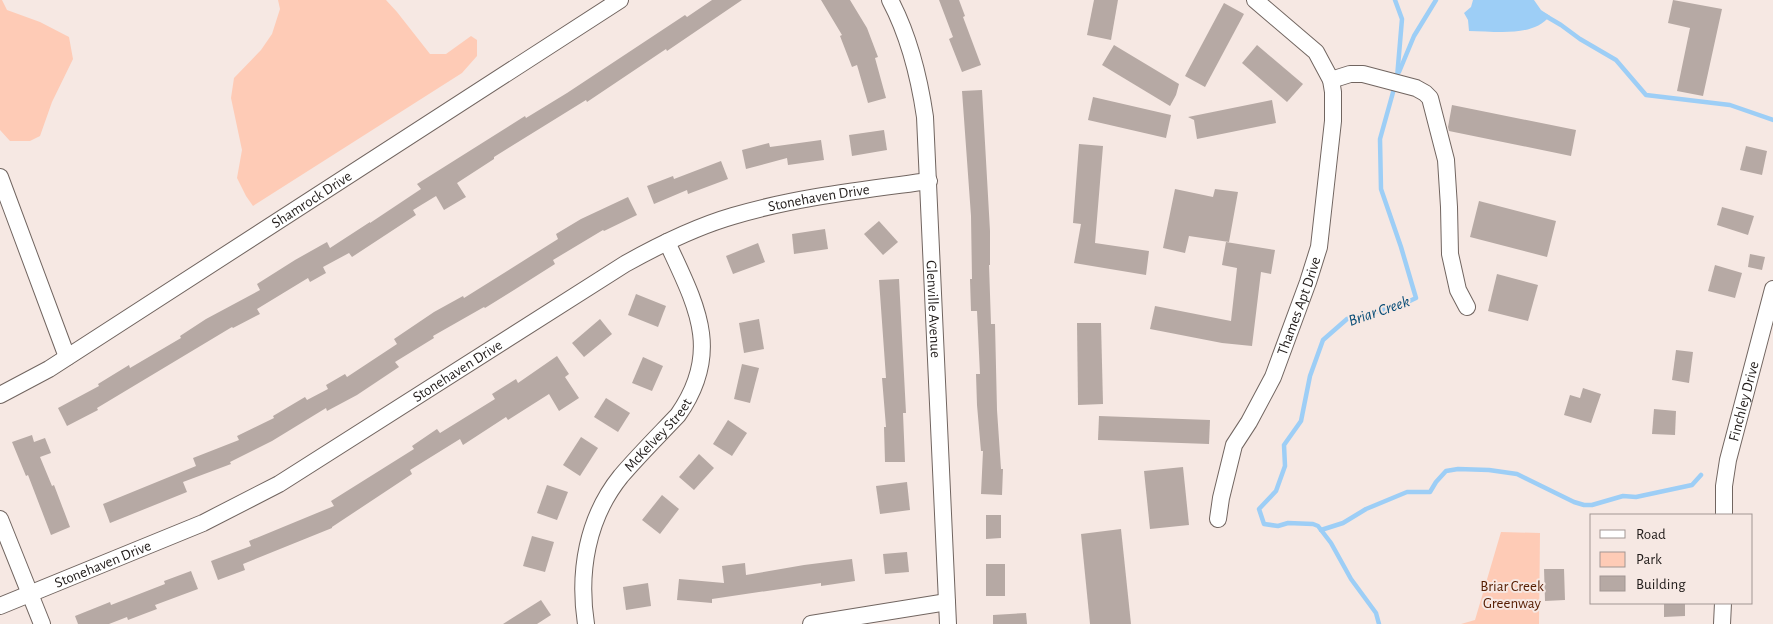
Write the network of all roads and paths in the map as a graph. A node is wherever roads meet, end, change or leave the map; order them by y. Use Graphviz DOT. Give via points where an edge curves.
graph roads {
  1 [pos="620,0"];
  2 [pos="890,0"];
  3 [pos="1255,0"];
  4 [pos="1331,80"];
  5 [pos="0,178"];
  6 [pos="928,181"];
  7 [pos="668,242"];
  8 [pos="1773,288"];
  9 [pos="1467,307"];
  10 [pos="68,357"];
  11 [pos="0,395"];
  12 [pos="1724,514"];
  13 [pos="0,519"];
  14 [pos="1218,519"];
  15 [pos="30,594"];
  16 [pos="947,602"];
  17 [pos="1723,604"];
  18 [pos="0,606"];
  19 [pos="42,624"];
  20 [pos="586,624"];
  21 [pos="811,624"];
  22 [pos="948,624"];
  23 [pos="1722,624"];
  1 -- 10 [label="street, Shamrock Drive"];
  2 -- 6 [label="street, Glenville Avenue" via="906,37 921,91"];
  3 -- 4 [label="street, Thames Apt Drive" via="1316,52"];
  4 -- 9 [label="street" via="1357,73 1409,86 1430,98 1446,160 1450,254 1458,290"];
  4 -- 14 [label="street, Thames Apt Drive" via="1333,121 1319,247 1273,377 1234,445"];
  5 -- 10 [label="street"];
  6 -- 7 [label="street, Stonehaven Drive" via="754,210 701,227"];
  6 -- 16 [label="street, Glenville Avenue"];
  7 -- 15 [label="street, Stonehaven Drive" via="625,264 279,484 203,523"];
  7 -- 20 [label="street, McKelvey Street" via="700,322 703,346 700,370 682,410 621,476 597,516 582,576"];
  8 -- 12 [label="street, Finchley Drive" via="1728,460"];
  10 -- 11 [label="street, Shamrock Drive"];
  13 -- 15 [label="street"];
  15 -- 18 [label="street, Stonehaven Drive"];
  15 -- 19 [label="street"];
  16 -- 21 [label="street"];
  16 -- 22 [label="street, Glenville Avenue"];
  17 -- 23 [label="street"];
}
